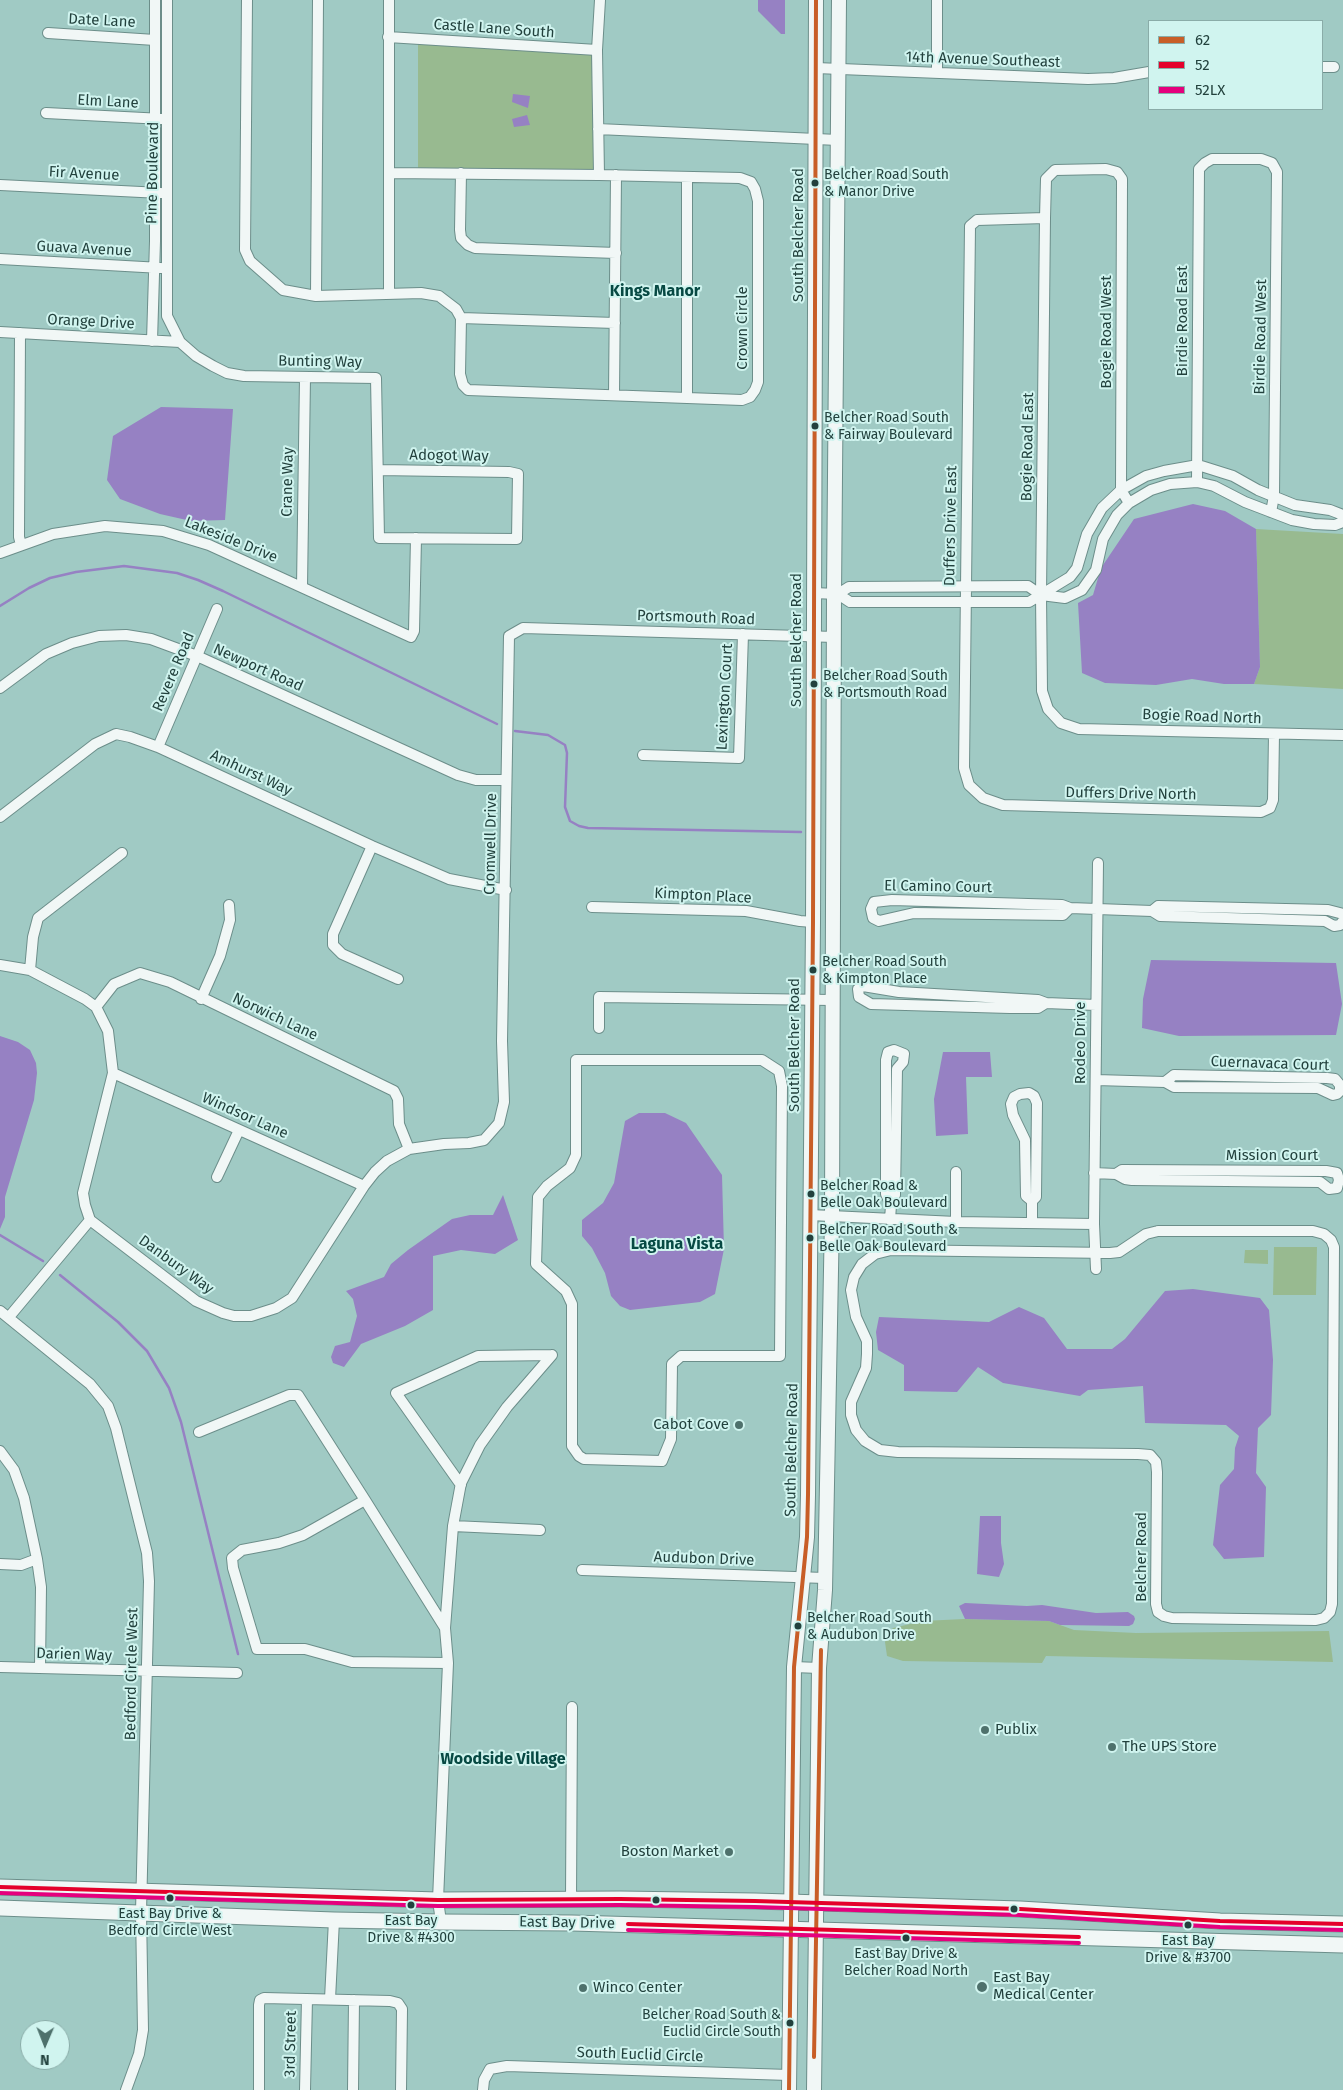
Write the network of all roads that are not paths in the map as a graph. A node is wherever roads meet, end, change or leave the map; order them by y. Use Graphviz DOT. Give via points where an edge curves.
graph roads {
  1 [pos="155,0"];
  2 [pos="168,0"];
  3 [pos="247,0"];
  4 [pos="318,0"];
  5 [pos="389,0"];
  6 [pos="600,0"];
  7 [pos="816,0"];
  8 [pos="839,0"];
  9 [pos="937,0"];
  10 [pos="48,33"];
  11 [pos="388,37"];
  12 [pos="155,40"];
  13 [pos="598,50"];
  14 [pos="1323,67"];
  15 [pos="1334,67"];
  16 [pos="816,68"];
  17 [pos="839,69"];
  18 [pos="1148,72"];
  19 [pos="936,73"];
  20 [pos="46,113"];
  21 [pos="156,119"];
  22 [pos="168,119"];
  23 [pos="598,129"];
  24 [pos="816,139"];
  25 [pos="838,140"];
  26 [pos="1272,163"];
  27 [pos="1055,170"];
  28 [pos="461,173"];
  29 [pos="389,174"];
  30 [pos="599,174"];
  31 [pos="616,175"];
  32 [pos="687,177"];
  33 [pos="0,185"];
  34 [pos="155,193"];
  35 [pos="167,193"];
  36 [pos="1045,218"];
  37 [pos="616,253"];
  38 [pos="0,259"];
  39 [pos="154,268"];
  40 [pos="167,269"];
  41 [pos="389,294"];
  42 [pos="316,296"];
  43 [pos="461,318"];
  44 [pos="615,323"];
  45 [pos="0,332"];
  46 [pos="20,333"];
  47 [pos="152,341"];
  48 [pos="180,342"];
  49 [pos="305,377"];
  50 [pos="614,395"];
  51 [pos="687,398"];
  52 [pos="1198,465"];
  53 [pos="378,470"];
  54 [pos="1197,482"];
  55 [pos="1121,490"];
  56 [pos="1274,496"];
  57 [pos="1129,503"];
  58 [pos="1271,512"];
  59 [pos="1343,515"];
  60 [pos="1343,522"];
  61 [pos="416,538"];
  62 [pos="21,545"];
  63 [pos="0,553"];
  64 [pos="965,585"];
  65 [pos="302,586"];
  66 [pos="886,586"];
  67 [pos="813,594"];
  68 [pos="836,594"];
  69 [pos="1041,595"];
  70 [pos="886,602"];
  71 [pos="965,602"];
  72 [pos="217,609"];
  73 [pos="557,628"];
  74 [pos="743,634"];
  75 [pos="813,637"];
  76 [pos="835,637"];
  77 [pos="197,656"];
  78 [pos="0,688"];
  79 [pos="1061,723"];
  80 [pos="1274,734"];
  81 [pos="1343,735"];
  82 [pos="158,747"];
  83 [pos="643,755"];
  84 [pos="506,780"];
  85 [pos="983,798"];
  86 [pos="0,817"];
  87 [pos="372,846"];
  88 [pos="122,853"];
  89 [pos="1098,863"];
  90 [pos="506,890"];
  91 [pos="229,905"];
  92 [pos="592,907"];
  93 [pos="1070,908"];
  94 [pos="1097,909"];
  95 [pos="1152,911"];
  96 [pos="1343,914"];
  97 [pos="1343,921"];
  98 [pos="812,922"];
  99 [pos="0,965"];
  100 [pos="30,970"];
  101 [pos="398,979"];
  102 [pos="201,999"];
  103 [pos="812,1000"];
  104 [pos="833,1000"];
  105 [pos="1046,1003"];
  106 [pos="1096,1004"];
  107 [pos="96,1007"];
  108 [pos="599,1028"];
  109 [pos="113,1073"];
  110 [pos="1096,1080"];
  111 [pos="1165,1082"];
  112 [pos="504,1102"];
  113 [pos="238,1130"];
  114 [pos="409,1149"];
  115 [pos="956,1172"];
  116 [pos="1094,1174"];
  117 [pos="1116,1174"];
  118 [pos="217,1177"];
  119 [pos="364,1186"];
  120 [pos="1032,1201"];
  121 [pos="891,1205"];
  122 [pos="782,1214"];
  123 [pos="810,1215"];
  124 [pos="832,1217"];
  125 [pos="90,1220"];
  126 [pos="890,1220"];
  127 [pos="956,1222"];
  128 [pos="1032,1223"];
  129 [pos="1094,1224"];
  130 [pos="1094,1252"];
  131 [pos="1096,1269"];
  132 [pos="0,1311"];
  133 [pos="10,1317"];
  134 [pos="199,1432"];
  135 [pos="0,1451"];
  136 [pos="461,1486"];
  137 [pos="365,1500"];
  138 [pos="453,1526"];
  139 [pos="540,1530"];
  140 [pos="37,1559"];
  141 [pos="0,1564"];
  142 [pos="582,1570"];
  143 [pos="803,1578"];
  144 [pos="826,1578"];
  145 [pos="446,1628"];
  146 [pos="448,1664"];
  147 [pos="0,1667"];
  148 [pos="40,1668"];
  149 [pos="794,1668"];
  150 [pos="819,1668"];
  151 [pos="147,1672"];
  152 [pos="237,1673"];
  153 [pos="572,1707"];
  154 [pos="0,1886"];
  155 [pos="142,1891"];
  156 [pos="438,1900"];
  157 [pos="571,1900"];
  158 [pos="791,1903"];
  159 [pos="817,1904"];
  160 [pos="0,1908"];
  161 [pos="141,1912"];
  162 [pos="334,1920"];
  163 [pos="441,1922"];
  164 [pos="1343,1924"];
  165 [pos="791,1929"];
  166 [pos="817,1930"];
  167 [pos="1343,1945"];
  168 [pos="307,1999"];
  169 [pos="330,1999"];
  170 [pos="354,2000"];
  171 [pos="789,2075"];
  172 [pos="126,2090"];
  173 [pos="259,2090"];
  174 [pos="305,2090"];
  175 [pos="353,2090"];
  176 [pos="401,2090"];
  177 [pos="484,2090"];
  178 [pos="789,2090"];
  179 [pos="814,2090"];
  1 -- 12 [label="street, Pine Boulevard"];
  2 -- 22 [label="street, Pine Boulevard"];
  3 -- 42 [label="street" via="245,250 250,261 283,290"];
  4 -- 42 [label="street"];
  5 -- 11 [label="street"];
  6 -- 13 [label="street"];
  7 -- 16 [label="main road, South Belcher Road"];
  8 -- 17 [label="main road"];
  9 -- 19 [label="street"];
  10 -- 12 [label="street, Date Lane"];
  11 -- 13 [label="street, Castle Lane South"];
  11 -- 29 [label="street"];
  12 -- 21 [label="street, Pine Boulevard"];
  13 -- 23 [label="street"];
  14 -- 15 [label="street"];
  16 -- 17 [label="street, 14th Avenue Southeast"];
  16 -- 24 [label="main road, South Belcher Road"];
  17 -- 19 [label="street, 14th Avenue Southeast"];
  17 -- 25 [label="main road"];
  18 -- 19 [label="street, 14th Avenue Southeast" via="1088,79"];
  20 -- 21 [label="street, Elm Lane"];
  21 -- 22 [label="street, Elm Lane"];
  21 -- 34 [label="street, Pine Boulevard"];
  22 -- 35 [label="street, Pine Boulevard"];
  23 -- 24 [label="street"];
  23 -- 30 [label="street"];
  24 -- 25 [label="street"];
  24 -- 67 [label="main road, South Belcher Road"];
  25 -- 68 [label="main road"];
  26 -- 52 [label="street, Birdie Road East" via="1260,159 1212,159 1199,169"];
  26 -- 56 [label="street, Birdie Road West" via="1277,172"];
  27 -- 36 [label="street, Bogie Road East" via="1046,179"];
  27 -- 55 [label="street, Bogie Road West" via="1106,169 1117,172 1122,180"];
  28 -- 29 [label="street, Crown Circle"];
  28 -- 30 [label="street, Crown Circle"];
  28 -- 37 [label="street" via="460,230 461,238 468,245 475,248"];
  29 -- 41 [label="street"];
  30 -- 31 [label="street, Crown Circle"];
  31 -- 32 [label="street, Crown Circle"];
  31 -- 37 [label="street"];
  32 -- 51 [label="street"];
  32 -- 51 [label="street, Crown Circle" via="740,178 750,182 758,201 758,382 750,397 742,400"];
  33 -- 34 [label="street, Fir Avenue"];
  34 -- 35 [label="street, Fir Avenue"];
  34 -- 39 [label="street, Pine Boulevard"];
  35 -- 40 [label="street, Pine Boulevard"];
  36 -- 64 [label="street, Duffers Drive East" via="977,220 970,226"];
  36 -- 69 [label="street, Bogie Road East"];
  37 -- 44 [label="street"];
  38 -- 39 [label="street, Guava Avenue"];
  39 -- 40 [label="street, Guava Avenue"];
  39 -- 47 [label="street, Pine Boulevard"];
  40 -- 48 [label="street, Pine Boulevard" via="167,316"];
  41 -- 42 [label="street"];
  41 -- 43 [label="street" via="439,296 456,309"];
  43 -- 44 [label="street"];
  43 -- 50 [label="street, Crown Circle" via="460,374 468,390"];
  44 -- 50 [label="street"];
  45 -- 46 [label="street, Orange Drive"];
  46 -- 47 [label="street, Orange Drive"];
  46 -- 62 [label="street"];
  47 -- 48 [label="street, Orange Drive"];
  48 -- 49 [label="street, Bunting Way" via="196,356 227,372 244,376"];
  49 -- 53 [label="street, Bunting Way" via="376,378"];
  49 -- 65 [label="street, Crane Way"];
  50 -- 51 [label="street, Crown Circle"];
  52 -- 54 [label="street, Birdie Road East"];
  52 -- 55 [label="street" via="1146,476"];
  52 -- 56 [label="street" via="1233,476"];
  53 -- 61 [label="street" via="379,538"];
  53 -- 61 [label="street, Adogot Way" via="518,474 518,539"];
  54 -- 57 [label="street" via="1170,484 1150,490"];
  54 -- 58 [label="street" via="1214,486"];
  55 -- 57 [label="street"];
  55 -- 69 [label="street" via="1102,508 1087,534 1078,568 1070,577"];
  56 -- 58 [label="street, Birdie Road West"];
  56 -- 59 [label="street"];
  57 -- 69 [label="street" via="1117,515 1103,539 1096,570 1082,590 1065,598"];
  58 -- 60 [label="street" via="1314,524"];
  61 -- 65 [label="street, Lakeside Drive" via="414,631 411,637"];
  62 -- 63 [label="street, Lakeside Drive"];
  62 -- 65 [label="street, Lakeside Drive" via="53,534 105,526 163,531 210,545"];
  64 -- 66 [label="street"];
  64 -- 69 [label="street" via="1028,586"];
  64 -- 71 [label="street, Duffers Drive East"];
  66 -- 68 [label="street" via="849,587"];
  66 -- 70 [label="street"];
  67 -- 68 [label="street"];
  67 -- 75 [label="main road, South Belcher Road"];
  68 -- 70 [label="street" via="850,602"];
  68 -- 76 [label="main road"];
  69 -- 71 [label="street" via="1029,602"];
  69 -- 79 [label="street, Bogie Road East" via="1042,691 1048,709"];
  70 -- 71 [label="street"];
  71 -- 85 [label="street, Duffers Drive East" via="964,768 969,785"];
  72 -- 77 [label="street, Revere Road"];
  73 -- 74 [label="street, Portsmouth Road"];
  73 -- 84 [label="street, Cromwell Drive" via="523,628 509,636"];
  74 -- 75 [label="street, Portsmouth Road"];
  74 -- 83 [label="street, Lexington Court" via="739,758"];
  75 -- 76 [label="street, Portsmouth Road"];
  75 -- 98 [label="main road, South Belcher Road"];
  76 -- 104 [label="main road"];
  77 -- 78 [label="street, Newport Road" via="151,638 99,636 46,654"];
  77 -- 82 [label="street, Revere Road"];
  77 -- 84 [label="street, Newport Road" via="458,775 476,780"];
  79 -- 80 [label="street, Bogie Road North" via="1079,729"];
  80 -- 81 [label="street, Bogie Road North"];
  80 -- 85 [label="street, Duffers Drive North" via="1273,800 1270,808 1261,812 1003,805"];
  82 -- 86 [label="street, Amhurst Way" via="116,734 95,744"];
  82 -- 87 [label="street, Amhurst Way"];
  84 -- 90 [label="street, Cromwell Drive"];
  87 -- 90 [label="street, Amhurst Way" via="449,879"];
  87 -- 101 [label="street" via="333,934 333,945 342,954"];
  88 -- 100 [label="street" via="38,918"];
  89 -- 94 [label="street, Rodeo Drive"];
  90 -- 112 [label="street, Cromwell Drive" via="502,1041"];
  91 -- 102 [label="street" via="230,920 218,962"];
  92 -- 98 [label="street, Kimpton Place" via="746,911"];
  93 -- 93 [label="street, El Camino Court" via="1062,905 892,900 874,902 871,909 873,918 879,921 914,913 1063,915"];
  93 -- 94 [label="street, El Camino Court"];
  94 -- 95 [label="street, El Camino Court"];
  94 -- 106 [label="street, Rodeo Drive"];
  95 -- 96 [label="street, El Camino Court" via="1158,906 1328,910"];
  95 -- 97 [label="street, El Camino Court" via="1160,916 1326,921 1334,926"];
  98 -- 103 [label="main road, South Belcher Road"];
  99 -- 100 [label="street"];
  100 -- 107 [label="street"];
  102 -- 107 [label="street, Norwich Lane" via="170,982 140,973 114,984"];
  102 -- 114 [label="street, Norwich Lane" via="394,1091 398,1100 399,1124"];
  103 -- 104 [label="street"];
  103 -- 108 [label="street" via="599,997"];
  103 -- 123 [label="main road, South Belcher Road"];
  104 -- 124 [label="main road"];
  105 -- 105 [label="street" via="898,992 863,986 858,989 859,997 871,1004 1038,1008"];
  105 -- 106 [label="street"];
  106 -- 110 [label="street, Rodeo Drive"];
  107 -- 109 [label="street" via="108,1032"];
  109 -- 113 [label="street, Windsor Lane"];
  109 -- 125 [label="street" via="83,1193"];
  110 -- 111 [label="street, Cuernavaca Court"];
  110 -- 116 [label="street, Rodeo Drive"];
  111 -- 111 [label="street, Cuernavaca Court" via="1174,1087 1318,1088 1333,1095 1340,1091 1335,1079 1327,1078 1174,1076"];
  112 -- 114 [label="street, Danbury Way" via="499,1123 484,1140"];
  113 -- 118 [label="street"];
  113 -- 119 [label="street, Windsor Lane"];
  114 -- 119 [label="street, Danbury Way" via="387,1161"];
  115 -- 127 [label="street"];
  116 -- 117 [label="street, Mission Court"];
  116 -- 129 [label="street, Rodeo Drive"];
  117 -- 117 [label="street, Mission Court" via="1132,1180 1320,1182 1329,1189 1337,1188 1339,1180 1337,1173 1326,1171 1122,1170"];
  119 -- 125 [label="street, Danbury Way" via="292,1298 276,1308 251,1316 223,1313 196,1301"];
  120 -- 120 [label="street" via="1036,1197 1037,1103 1034,1096 1020,1094 1011,1104 1025,1140 1026,1196"];
  120 -- 128 [label="street"];
  121 -- 121 [label="street" via="895,1195 898,1069 904,1054 894,1050 888,1052 886,1060 886,1194"];
  121 -- 126 [label="street"];
  122 -- 122 [label="street" via="780,1356 681,1356 672,1364 671,1439 662,1461 584,1459 579,1456 572,1446 572,1304 566,1291 536,1264 538,1197 570,1168 576,1155 576,1060 762,1060 779,1071 782,1086"];
  123 -- 124 [label="street"];
  123 -- 143 [label="main road, South Belcher Road" via="808,1494"];
  124 -- 126 [label="street"];
  124 -- 144 [label="main road"];
  125 -- 133 [label="street"];
  126 -- 127 [label="street"];
  127 -- 128 [label="street"];
  128 -- 129 [label="street"];
  129 -- 130 [label="street"];
  130 -- 130 [label="street, Belcher Road" via="892,1250 875,1254 862,1264 850,1290 856,1317 867,1341 868,1354 866,1368 851,1402 856,1430 865,1441 880,1450 898,1452 1150,1455 1156,1462 1157,1472 1158,1612 1172,1618 1324,1618 1332,1604 1334,1247 1331,1240 1313,1231 1158,1231 1146,1234 1118,1252"];
  130 -- 131 [label="street"];
  132 -- 133 [label="street, Bedford Circle West"];
  133 -- 151 [label="street, Bedford Circle West" via="90,1384 108,1406 147,1553"];
  134 -- 137 [label="street" via="288,1395 298,1395"];
  135 -- 140 [label="street" via="14,1470 24,1498"];
  136 -- 136 [label="street" via="480,1445 552,1355 478,1356 396,1393"];
  136 -- 138 [label="street"];
  137 -- 145 [label="street"];
  137 -- 146 [label="street" via="303,1535 242,1550 232,1558 257,1648 305,1649 352,1662"];
  138 -- 139 [label="street"];
  138 -- 145 [label="street"];
  140 -- 141 [label="street" via="21,1565"];
  140 -- 148 [label="street" via="41,1587"];
  142 -- 143 [label="street, Audubon Drive"];
  143 -- 144 [label="street, Audubon Drive"];
  143 -- 149 [label="main road, South Belcher Road"];
  144 -- 150 [label="main road"];
  145 -- 146 [label="street"];
  146 -- 156 [label="street"];
  147 -- 148 [label="street, Darien Way"];
  148 -- 151 [label="street, Darien Way"];
  149 -- 150 [label="street"];
  149 -- 158 [label="main road, South Belcher Road"];
  150 -- 159 [label="main road"];
  151 -- 152 [label="street, Darien Way"];
  151 -- 155 [label="street, Bedford Circle West"];
  153 -- 157 [label="street"];
  154 -- 155 [label="main road, East Bay Drive"];
  155 -- 156 [label="main road, East Bay Drive"];
  155 -- 161 [label="street, Bedford Circle West"];
  156 -- 157 [label="main road, East Bay Drive"];
  156 -- 163 [label="street"];
  157 -- 158 [label="main road, East Bay Drive"];
  158 -- 159 [label="main road, East Bay Drive"];
  158 -- 165 [label="main road, South Belcher Road"];
  159 -- 164 [label="main road, East Bay Drive" via="1054,1910 1220,1921"];
  159 -- 166 [label="main road"];
  160 -- 161 [label="main road, East Bay Drive"];
  161 -- 162 [label="main road, East Bay Drive"];
  161 -- 172 [label="street, Bedford Circle West" via="142,2030 139,2054"];
  162 -- 163 [label="main road, East Bay Drive"];
  162 -- 169 [label="street"];
  163 -- 165 [label="main road, East Bay Drive" via="572,1922"];
  165 -- 166 [label="main road, East Bay Drive"];
  165 -- 171 [label="main road, South Belcher Road"];
  166 -- 167 [label="main road, East Bay Drive"];
  166 -- 179 [label="main road"];
  168 -- 169 [label="street"];
  168 -- 173 [label="street" via="260,2000"];
  168 -- 174 [label="street, 3rd Street"];
  169 -- 170 [label="street"];
  170 -- 175 [label="street"];
  170 -- 176 [label="street" via="390,2001 398,2003 402,2009"];
  171 -- 177 [label="street, South Euclid Circle" via="507,2066 490,2069 484,2080"];
  171 -- 178 [label="main road, South Belcher Road"];
}
